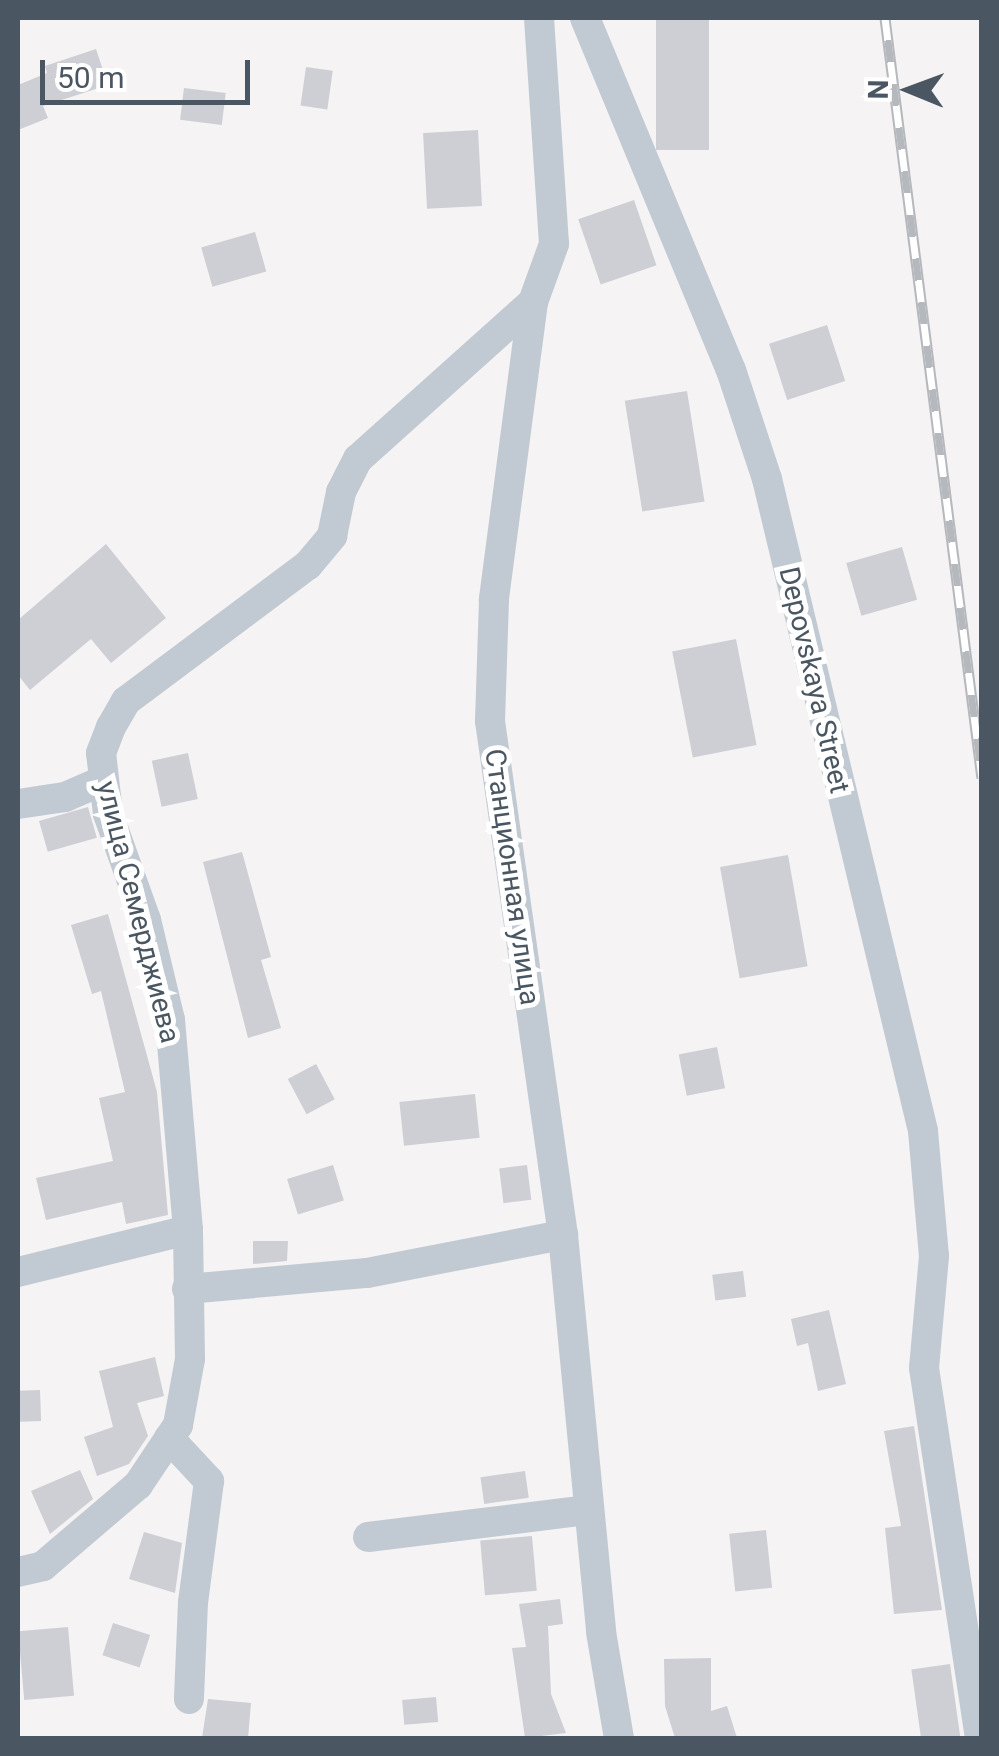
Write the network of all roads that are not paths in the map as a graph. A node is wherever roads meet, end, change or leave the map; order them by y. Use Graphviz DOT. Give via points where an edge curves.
graph roads {
  1 [pos="539,18"];
  2 [pos="585,18"];
  3 [pos="532,302"];
  4 [pos="102,781"];
  5 [pos="18,804"];
  6 [pos="188,1230"];
  7 [pos="563,1235"];
  8 [pos="18,1272"];
  9 [pos="187,1289"];
  10 [pos="168,1438"];
  11 [pos="588,1510"];
  12 [pos="368,1537"];
  13 [pos="18,1572"];
  14 [pos="189,1699"];
  15 [pos="613,1737"];
  16 [pos="980,1738"];
  1 -- 3 [label="street, Станционная улица" via="554,244"];
  2 -- 16 [label="street, Depovskaya Street" via="731,370 767,480 923,1131 934,1256 924,1368"];
  3 -- 4 [label="street, улица Семерджиева" via="358,459 340,492 332,536 308,565 126,701 101,753"];
  3 -- 7 [label="street, Станционная улица" via="494,600 490,721"];
  4 -- 5 [label="street" via="65,797"];
  4 -- 6 [label="street, улица Семерджиева" via="170,1020"];
  6 -- 8 [label="street"];
  6 -- 9 [label="street, улица Семерджиева"];
  7 -- 9 [label="street" via="367,1273"];
  7 -- 11 [label="street, Станционная улица"];
  9 -- 10 [label="street, улица Семерджиева" via="190,1359 178,1425"];
  10 -- 13 [label="street, улица Семерджиева" via="138,1485 82,1538 43,1566"];
  10 -- 14 [label="street" via="209,1481"];
  11 -- 12 [label="street"];
  11 -- 15 [label="street, Станционная улица"];
}
